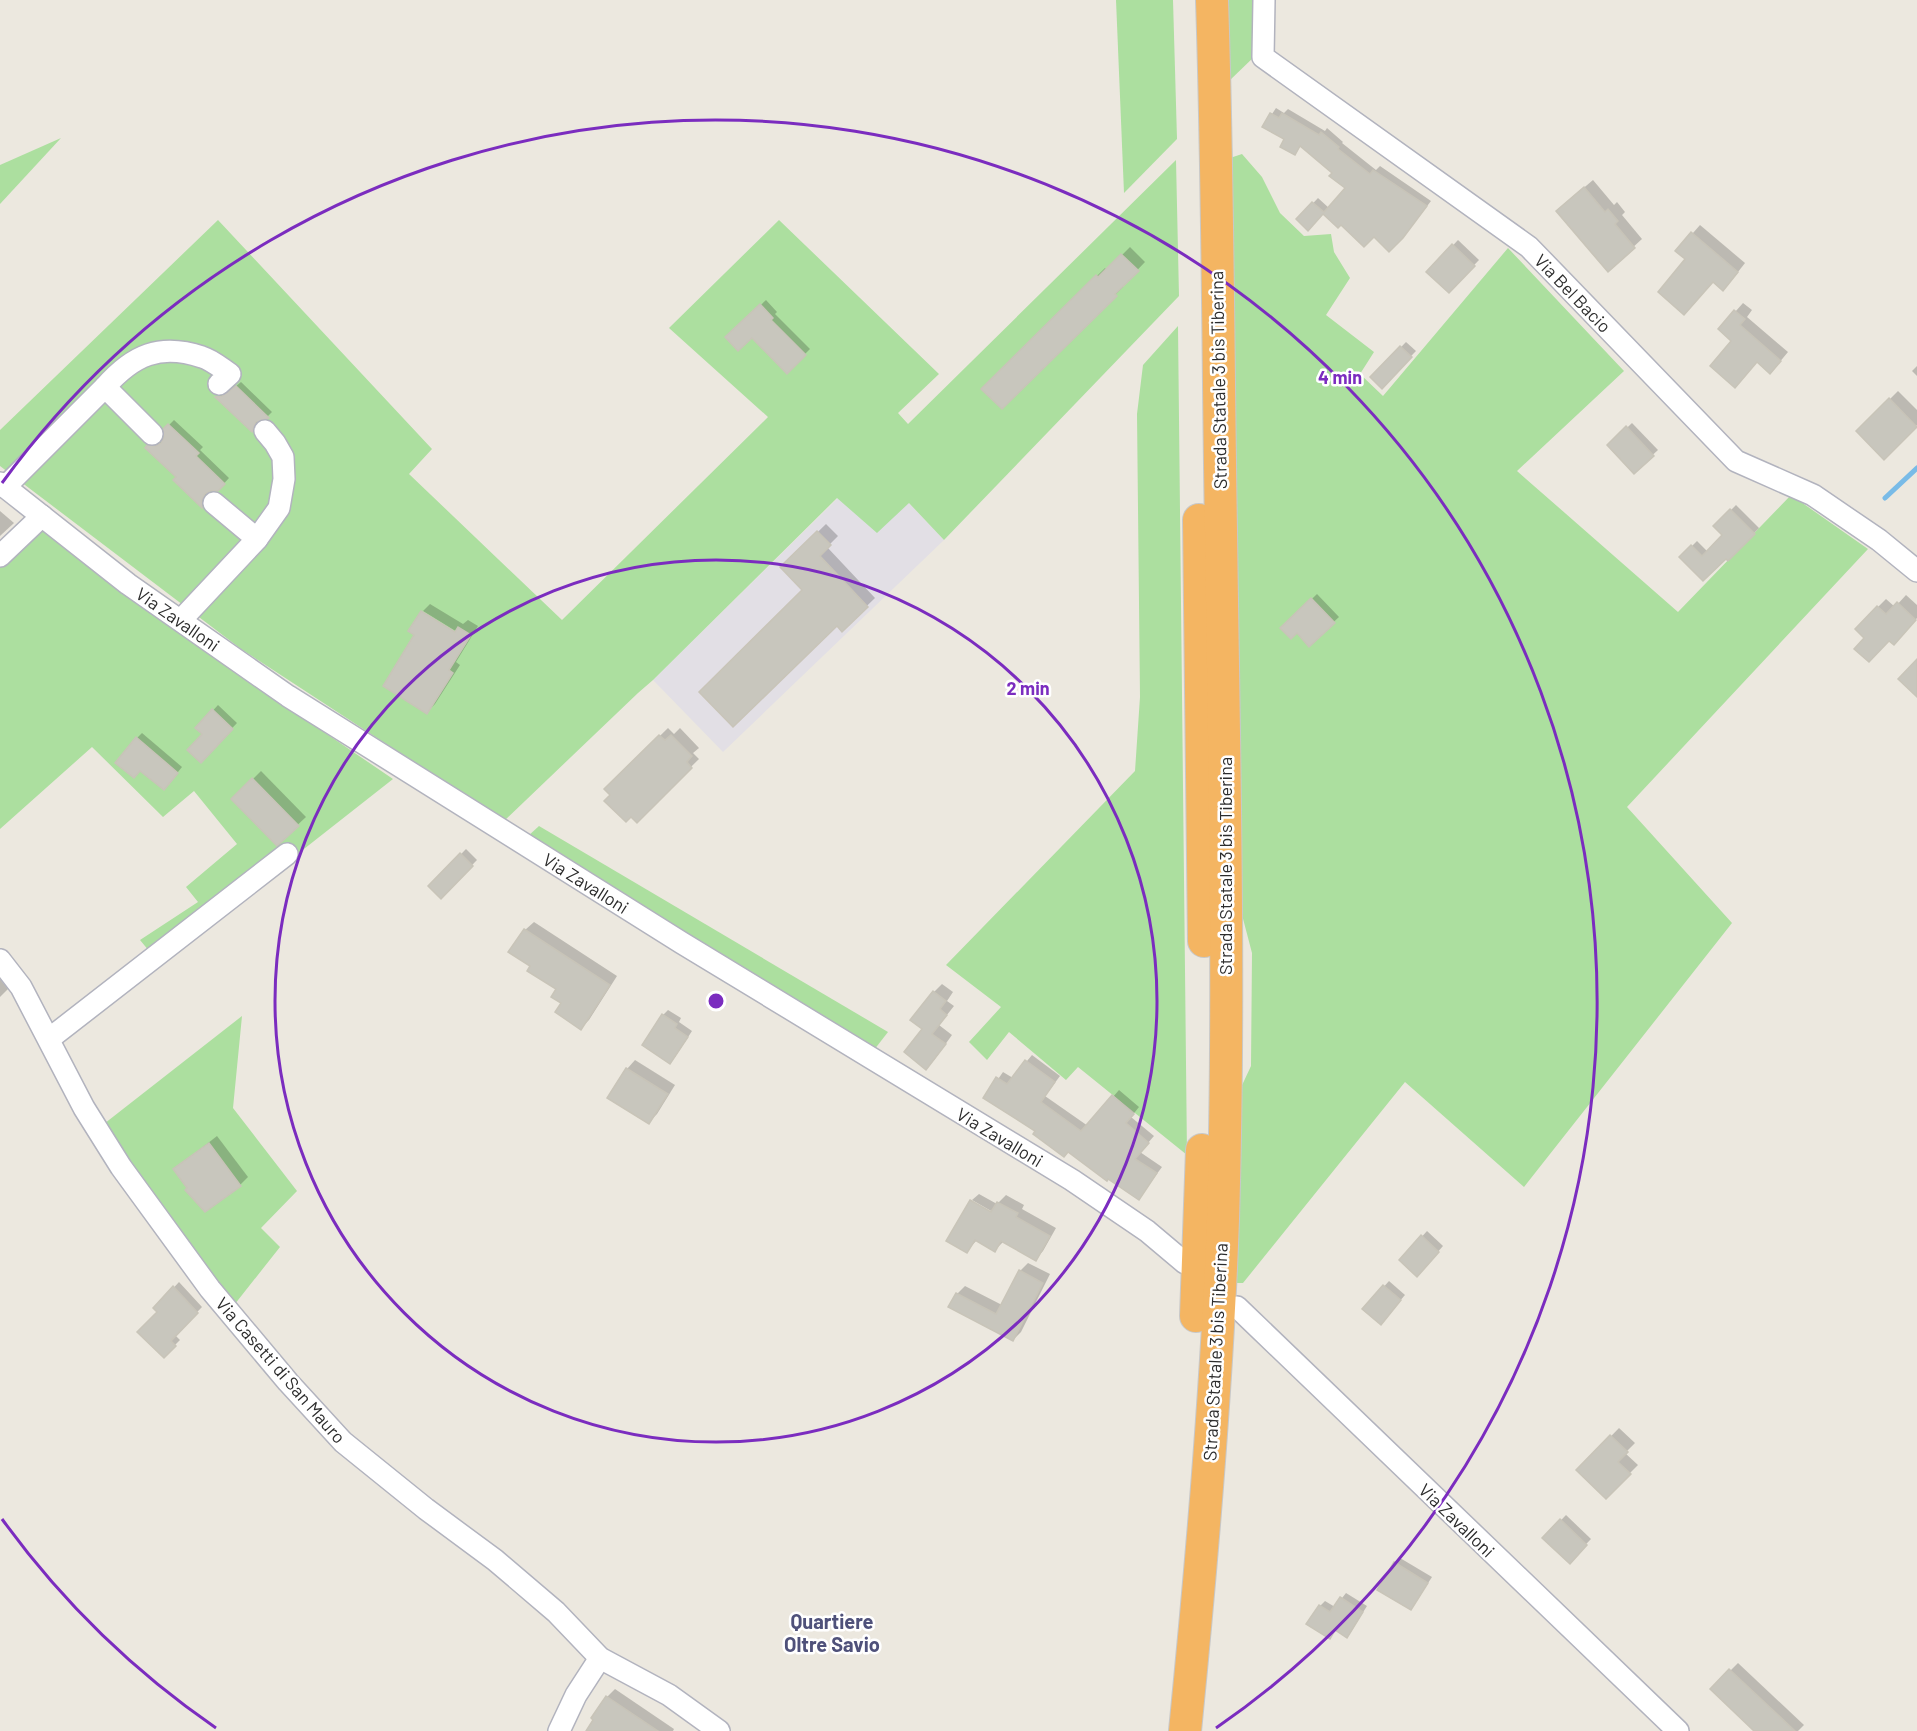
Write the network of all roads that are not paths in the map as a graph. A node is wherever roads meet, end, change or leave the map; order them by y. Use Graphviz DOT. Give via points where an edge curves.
graph roads {
  1 [pos="1264,0"];
  2 [pos="1202,11"];
  3 [pos="1208,366"];
  4 [pos="219,384"];
  5 [pos="105,387"];
  6 [pos="265,431"];
  7 [pos="152,434"];
  8 [pos="3,485"];
  9 [pos="214,503"];
  10 [pos="42,516"];
  11 [pos="257,539"];
  12 [pos="0,555"];
  13 [pos="1911,566"];
  14 [pos="181,620"];
  15 [pos="287,854"];
  16 [pos="0,960"];
  17 [pos="49,1040"];
  18 [pos="1185,1263"];
  19 [pos="1237,1307"];
  20 [pos="600,1658"];
  21 [pos="559,1731"];
  22 [pos="719,1731"];
  23 [pos="1164,1731"];
  24 [pos="1185,1731"];
  25 [pos="1678,1731"];
  1 -- 13 [label="street, Via Bel Bacio" via="1263,57 1529,247 1736,461 1813,495"];
  2 -- 3 [label="highway, Strada Statale 3 bis Tiberina"];
  3 -- 23 [label="highway, Strada Statale 3 bis Tiberina" via="1201,1215 1194,1368"];
  3 -- 24 [label="highway, Strada Statale 3 bis Tiberina" via="1225,807 1223,1219 1209,1463"];
  4 -- 5 [label="street" via="230,374 203,357 172,351 144,354"];
  5 -- 7 [label="street"];
  5 -- 8 [label="street"];
  6 -- 11 [label="street" via="283,457 284,478 279,508"];
  8 -- 10 [label="street, Via Zavalloni"];
  9 -- 11 [label="street"];
  10 -- 12 [label="street"];
  10 -- 14 [label="street, Via Zavalloni"];
  11 -- 14 [label="street"];
  14 -- 18 [label="street, Via Zavalloni" via="288,696 682,943 1072,1180 1148,1231"];
  15 -- 17 [label="street"];
  16 -- 17 [label="street, Via Casetti di San Mauro" via="21,987"];
  17 -- 20 [label="street, Via Casetti di San Mauro" via="84,1108 121,1167 210,1289 288,1382 343,1442 495,1560 556,1612"];
  19 -- 25 [label="street, Via Zavalloni"];
  20 -- 21 [label="street"];
  20 -- 22 [label="street, Via Casetti di San Mauro" via="669,1695"];
}
